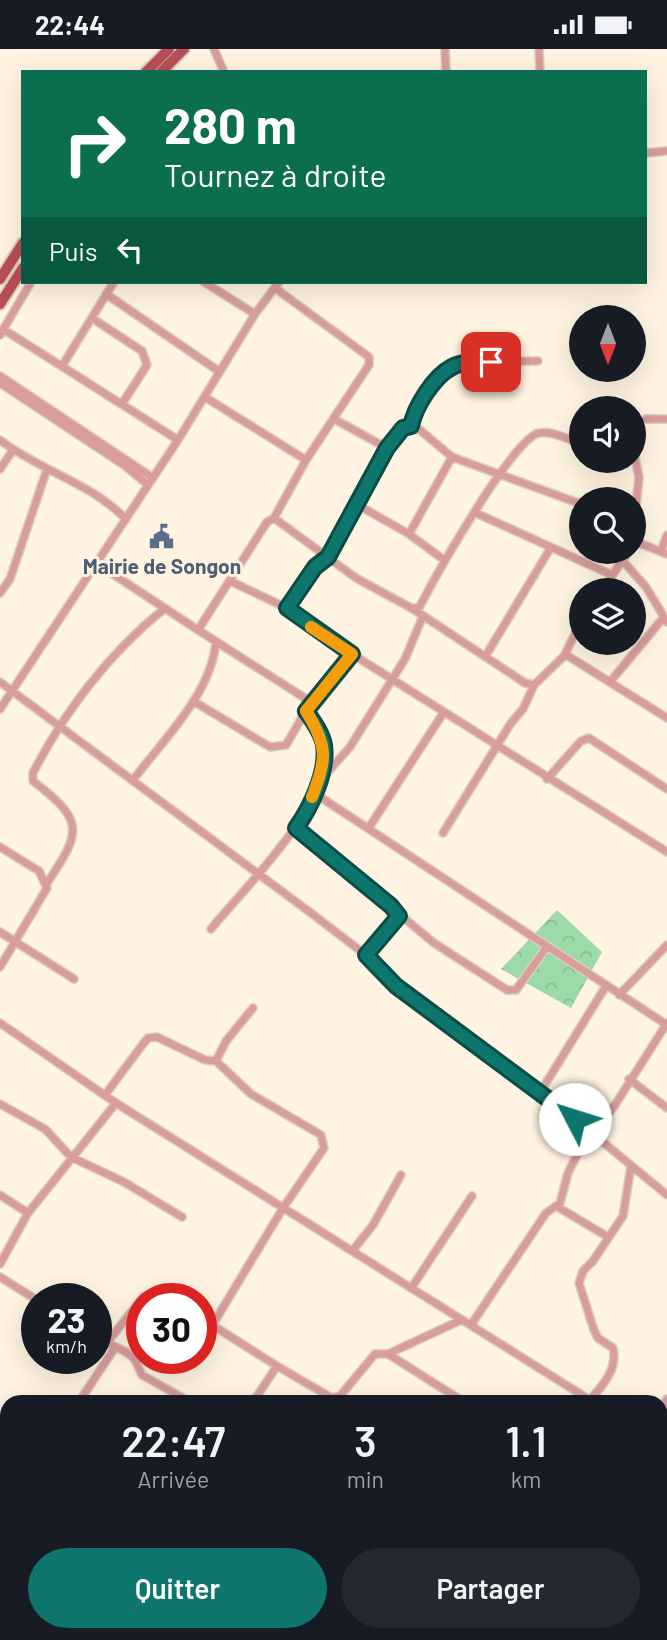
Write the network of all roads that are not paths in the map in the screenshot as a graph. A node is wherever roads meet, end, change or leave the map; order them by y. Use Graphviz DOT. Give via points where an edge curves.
graph roads {
  1 [pos="169,49"];
  2 [pos="184,49"];
  3 [pos="214,49"];
  4 [pos="445,49"];
  5 [pos="539,49"];
  6 [pos="148,70"];
  7 [pos="163,70"];
  8 [pos="222,70"];
  9 [pos="446,70"];
  10 [pos="540,70"];
  11 [pos="667,151"];
  12 [pos="647,153"];
  13 [pos="21,246"];
  14 [pos="21,271"];
  15 [pos="0,279"];
  16 [pos="31,284"];
  17 [pos="113,284"];
  18 [pos="208,284"];
  19 [pos="277,285"];
  20 [pos="106,294"];
  21 [pos="0,304"];
  22 [pos="255,314"];
  23 [pos="92,318"];
  24 [pos="1,332"];
  25 [pos="538,361"];
  26 [pos="62,366"];
  27 [pos="220,372"];
  28 [pos="0,376"];
  29 [pos="0,383"];
  30 [pos="205,397"];
  31 [pos="122,404"];
  32 [pos="334,419"];
  33 [pos="646,419"];
  34 [pos="667,419"];
  35 [pos="411,426"];
  36 [pos="0,440"];
  37 [pos="178,440"];
  38 [pos="569,440"];
  39 [pos="387,448"];
  40 [pos="13,450"];
  41 [pos="452,457"];
  42 [pos="306,460"];
  43 [pos="47,469"];
  44 [pos="0,470"];
  45 [pos="500,472"];
  46 [pos="150,481"];
  47 [pos="569,498"];
  48 [pos="356,504"];
  49 [pos="476,513"];
  50 [pos="125,518"];
  51 [pos="274,518"];
  52 [pos="409,534"];
  53 [pos="667,535"];
  54 [pos="646,547"];
  55 [pos="550,549"];
  56 [pos="664,552"];
  57 [pos="328,557"];
  58 [pos="444,560"];
  59 [pos="96,563"];
  60 [pos="619,564"];
  61 [pos="626,564"];
  62 [pos="612,575"];
  63 [pos="610,578"];
  64 [pos="230,581"];
  65 [pos="0,593"];
  66 [pos="287,608"];
  67 [pos="164,609"];
  68 [pos="413,609"];
  69 [pos="423,617"];
  70 [pos="665,619"];
  71 [pos="198,629"];
  72 [pos="216,642"];
  73 [pos="569,646"];
  74 [pos="352,654"];
  75 [pos="564,656"];
  76 [pos="485,657"];
  77 [pos="392,679"];
  78 [pos="610,681"];
  79 [pos="0,682"];
  80 [pos="534,685"];
  81 [pos="11,690"];
  82 [pos="193,701"];
  83 [pos="311,702"];
  84 [pos="0,709"];
  85 [pos="306,711"];
  86 [pos="444,712"];
  87 [pos="667,718"];
  88 [pos="61,726"];
  89 [pos="496,746"];
  90 [pos="547,779"];
  91 [pos="133,780"];
  92 [pos="317,784"];
  93 [pos="667,789"];
  94 [pos="314,793"];
  95 [pos="370,826"];
  96 [pos="296,828"];
  97 [pos="443,833"];
  98 [pos="0,846"];
  99 [pos="667,852"];
  100 [pos="257,873"];
  101 [pos="47,883"];
  102 [pos="399,916"];
  103 [pos="211,929"];
  104 [pos="0,932"];
  105 [pos="14,941"];
  106 [pos="667,945"];
  107 [pos="546,948"];
  108 [pos="366,955"];
  109 [pos="0,967"];
  110 [pos="74,979"];
  111 [pos="606,986"];
  112 [pos="619,995"];
  113 [pos="253,1008"];
  114 [pos="0,1023"];
  115 [pos="667,1024"];
  116 [pos="216,1061"];
  117 [pos="628,1079"];
  118 [pos="541,1091"];
  119 [pos="104,1095"];
  120 [pos="0,1104"];
  121 [pos="116,1104"];
  122 [pos="667,1108"];
  123 [pos="593,1134"];
  124 [pos="71,1157"];
  125 [pos="631,1166"];
  126 [pos="401,1175"];
  127 [pos="0,1195"];
  128 [pos="667,1195"];
  129 [pos="472,1196"];
  130 [pos="556,1206"];
  131 [pos="283,1208"];
  132 [pos="29,1213"];
  133 [pos="182,1217"];
  134 [pos="608,1237"];
  135 [pos="353,1250"];
  136 [pos="0,1264"];
  137 [pos="0,1277"];
  138 [pos="412,1287"];
  139 [pos="21,1290"];
  140 [pos="217,1317"];
  141 [pos="126,1319"];
  142 [pos="461,1320"];
  143 [pos="471,1325"];
  144 [pos="217,1327"];
  145 [pos="112,1336"];
  146 [pos="114,1349"];
  147 [pos="388,1354"];
  148 [pos="277,1366"];
  149 [pos="84,1395"];
  150 [pos="178,1395"];
  151 [pos="258,1395"];
  152 [pos="327,1395"];
  153 [pos="341,1395"];
  154 [pos="453,1395"];
  155 [pos="582,1395"];
  156 [pos="596,1395"];
  1 -- 6 [label="main road"];
  2 -- 7 [label="main road"];
  3 -- 8 [label="street"];
  4 -- 9 [label="street"];
  5 -- 10 [label="street"];
  11 -- 12 [label="street"];
  13 -- 15 [label="main road"];
  14 -- 21 [label="main road"];
  16 -- 24 [label="street"];
  17 -- 20 [label="street"];
  18 -- 22 [label="street"];
  19 -- 22 [label="street"];
  19 -- 32 [label="street" via="369,357 369,365"];
  20 -- 23 [label="street"];
  20 -- 27 [label="street"];
  22 -- 27 [label="street"];
  23 -- 26 [label="street"];
  23 -- 31 [label="street" via="142,351 146,359 147,365"];
  24 -- 26 [label="street"];
  25 -- 35 [label="street" via="467,362 451,367 414,411"];
  26 -- 31 [label="street"];
  27 -- 30 [label="street"];
  28 -- 46 [label="street"];
  29 -- 46 [label="street"];
  30 -- 37 [label="street"];
  30 -- 42 [label="street"];
  31 -- 37 [label="street"];
  32 -- 39 [label="street"];
  32 -- 42 [label="street"];
  33 -- 34 [label="street"];
  35 -- 39 [label="street" via="403,428"];
  35 -- 41 [label="street"];
  36 -- 40 [label="street"];
  37 -- 46 [label="street"];
  38 -- 45 [label="street" via="537,433"];
  39 -- 48 [label="street"];
  40 -- 43 [label="street"];
  40 -- 44 [label="street"];
  41 -- 45 [label="street"];
  41 -- 52 [label="street"];
  42 -- 51 [label="street"];
  43 -- 50 [label="street" via="103,497"];
  43 -- 65 [label="street" via="10,579"];
  45 -- 47 [label="street"];
  45 -- 49 [label="street"];
  46 -- 50 [label="street"];
  48 -- 52 [label="street"];
  48 -- 57 [label="street"];
  49 -- 55 [label="street"];
  49 -- 58 [label="street"];
  50 -- 59 [label="street"];
  51 -- 57 [label="street"];
  51 -- 64 [label="street" via="267,521"];
  52 -- 58 [label="street"];
  53 -- 56 [label="street"];
  54 -- 56 [label="street"];
  55 -- 62 [label="street"];
  55 -- 76 [label="street"];
  57 -- 66 [label="street" via="315,567"];
  57 -- 68 [label="street"];
  58 -- 68 [label="street" via="420,606"];
  59 -- 67 [label="street"];
  59 -- 81 [label="street"];
  60 -- 62 [label="street"];
  61 -- 70 [label="street"];
  62 -- 63 [label="street"];
  64 -- 66 [label="street"];
  64 -- 71 [label="street"];
  66 -- 74 [label="street"];
  67 -- 71 [label="street"];
  67 -- 88 [label="street" via="131,637"];
  68 -- 69 [label="street"];
  69 -- 76 [label="street"];
  69 -- 77 [label="street"];
  70 -- 78 [label="street"];
  71 -- 72 [label="street"];
  72 -- 82 [label="street" via="214,662"];
  72 -- 83 [label="street"];
  73 -- 75 [label="street"];
  74 -- 77 [label="street"];
  74 -- 83 [label="street"];
  75 -- 78 [label="street"];
  75 -- 80 [label="street"];
  76 -- 80 [label="street"];
  77 -- 86 [label="street"];
  77 -- 92 [label="street" via="350,747"];
  78 -- 87 [label="street"];
  79 -- 81 [label="street"];
  80 -- 89 [label="street"];
  81 -- 84 [label="street"];
  81 -- 88 [label="street"];
  82 -- 85 [label="street" via="270,747 286,745"];
  82 -- 91 [label="street"];
  83 -- 85 [label="street"];
  85 -- 92 [label="street" via="324,743 325,758"];
  86 -- 89 [label="street"];
  86 -- 95 [label="street"];
  88 -- 91 [label="street"];
  88 -- 101 [label="street" via="33,773 33,781 69,812 73,832 68,851"];
  89 -- 90 [label="street"];
  89 -- 97 [label="street"];
  90 -- 93 [label="street" via="589,738"];
  90 -- 99 [label="street"];
  91 -- 100 [label="street"];
  92 -- 94 [label="street"];
  94 -- 95 [label="street"];
  94 -- 96 [label="street"];
  95 -- 107 [label="street"];
  96 -- 100 [label="street"];
  96 -- 102 [label="street"];
  98 -- 101 [label="street" via="39,871"];
  100 -- 103 [label="street"];
  100 -- 108 [label="street"];
  101 -- 105 [label="street" via="46,893"];
  102 -- 107 [label="street" via="512,992"];
  102 -- 108 [label="street"];
  104 -- 105 [label="street"];
  105 -- 109 [label="street"];
  105 -- 110 [label="street"];
  106 -- 112 [label="street"];
  107 -- 111 [label="street"];
  108 -- 118 [label="street" via="396,986"];
  111 -- 112 [label="street"];
  111 -- 118 [label="street"];
  112 -- 115 [label="street"];
  113 -- 116 [label="street"];
  114 -- 119 [label="street"];
  115 -- 117 [label="street"];
  116 -- 119 [label="street" via="157,1037 148,1038"];
  116 -- 131 [label="street" via="251,1094 321,1135 324,1149"];
  117 -- 122 [label="street"];
  117 -- 123 [label="street"];
  118 -- 123 [label="street"];
  119 -- 121 [label="street"];
  120 -- 124 [label="street" via="45,1129"];
  121 -- 124 [label="street"];
  121 -- 131 [label="street"];
  123 -- 125 [label="street"];
  123 -- 130 [label="street" via="581,1147"];
  124 -- 132 [label="street"];
  124 -- 133 [label="street"];
  125 -- 128 [label="street"];
  125 -- 134 [label="street" via="623,1216"];
  126 -- 135 [label="street"];
  127 -- 132 [label="street"];
  129 -- 138 [label="street"];
  130 -- 134 [label="street"];
  130 -- 143 [label="street" via="546,1213"];
  131 -- 135 [label="street"];
  131 -- 140 [label="street"];
  132 -- 136 [label="street"];
  134 -- 156 [label="street" via="579,1283 594,1330 613,1348 615,1357"];
  135 -- 138 [label="street"];
  137 -- 139 [label="street"];
  138 -- 142 [label="street"];
  141 -- 145 [label="street"];
  142 -- 143 [label="street"];
  142 -- 147 [label="street"];
  143 -- 155 [label="street"];
  144 -- 148 [label="street"];
  146 -- 149 [label="street"];
  146 -- 150 [label="street" via="127,1352 142,1375"];
  147 -- 153 [label="street" via="375,1354"];
  147 -- 154 [label="street"];
  148 -- 151 [label="street"];
  148 -- 152 [label="street"];
}
